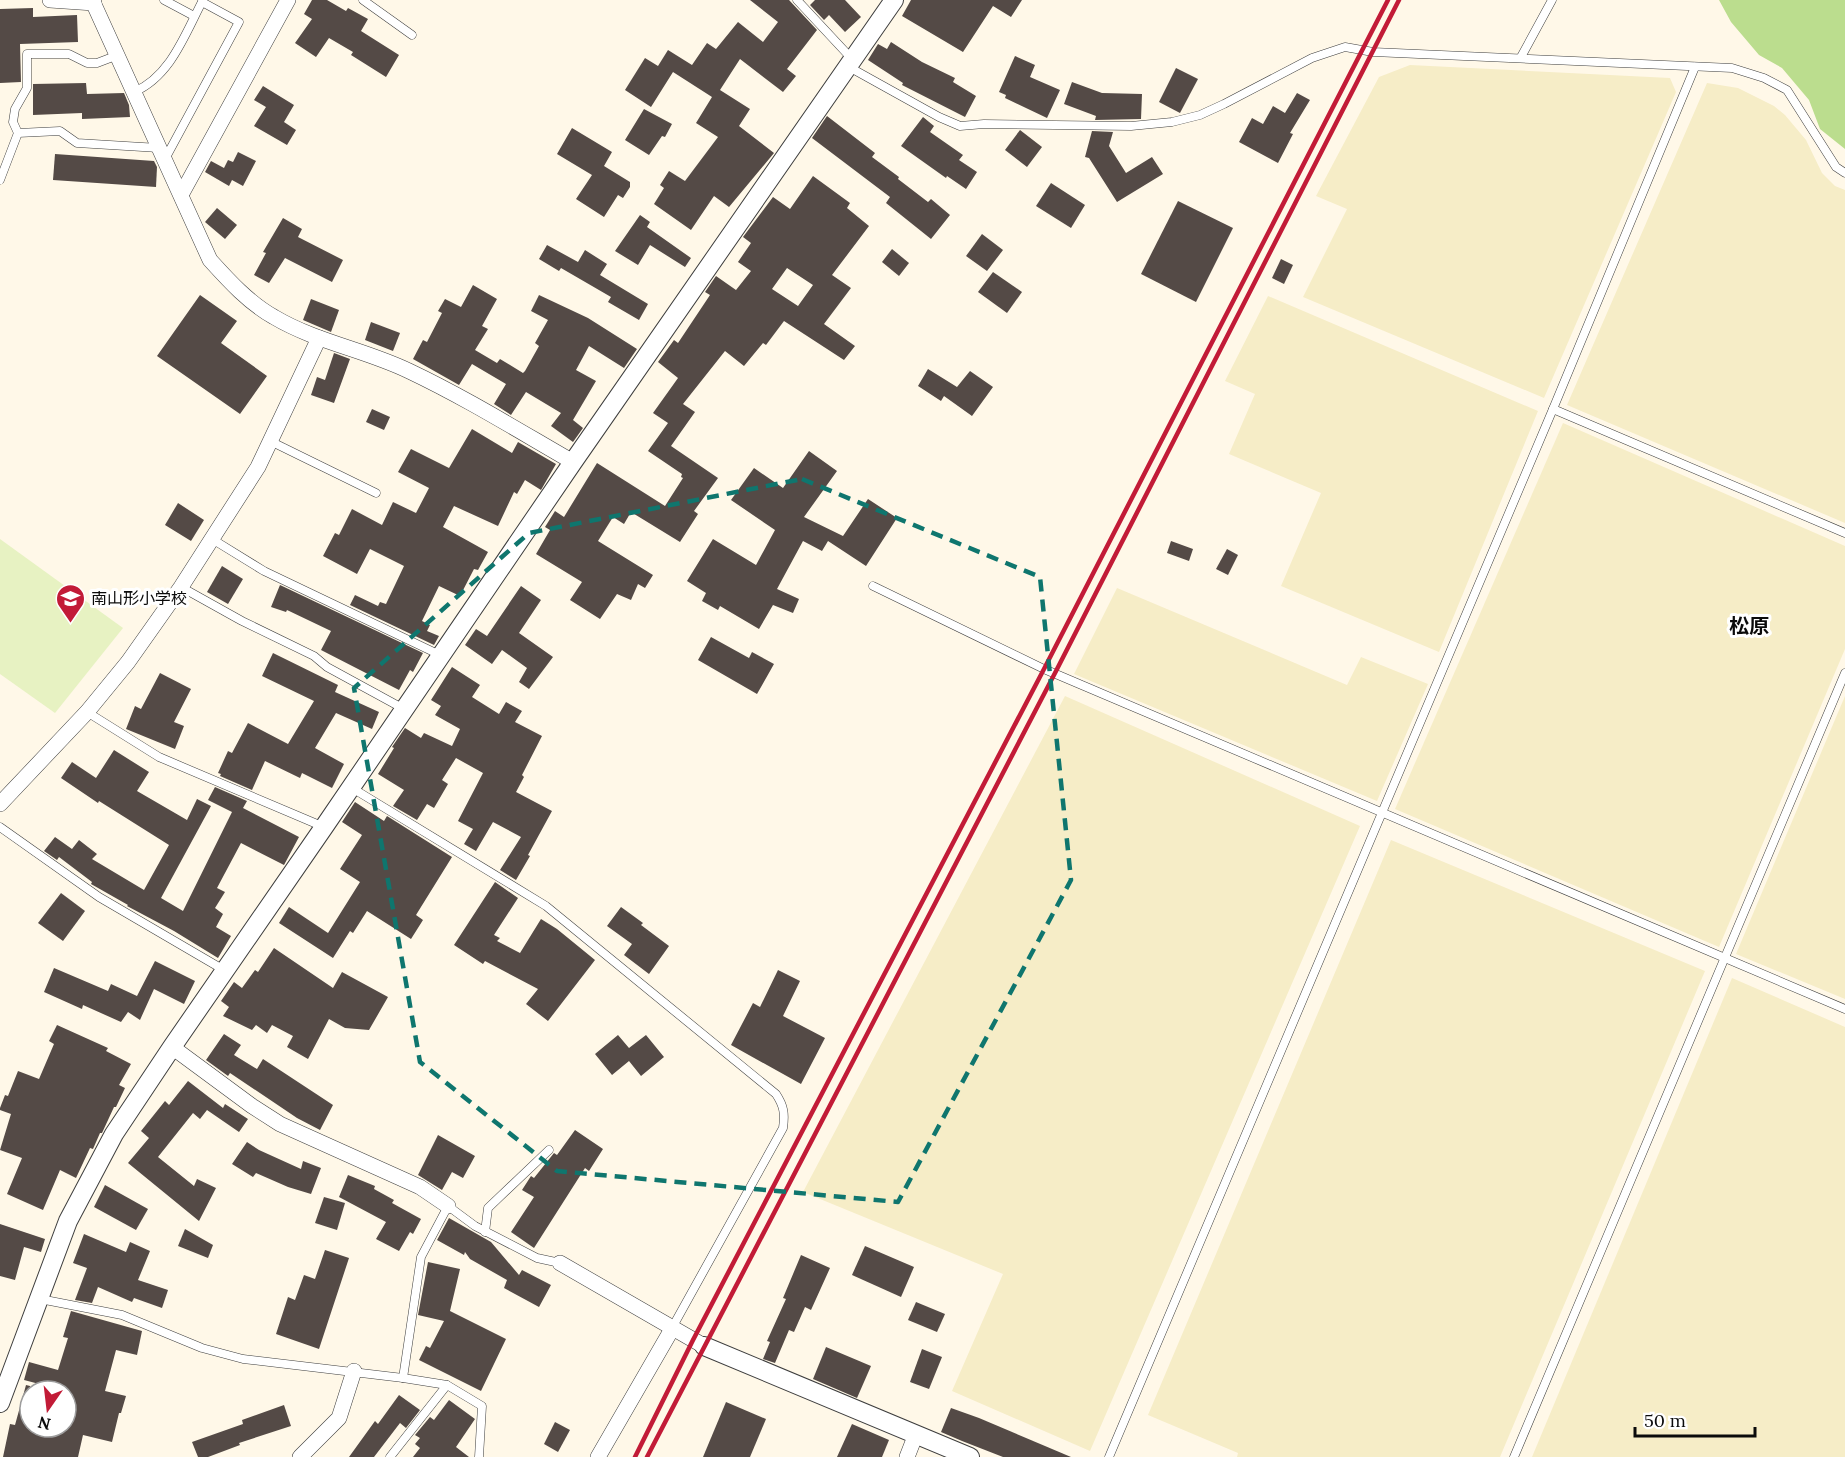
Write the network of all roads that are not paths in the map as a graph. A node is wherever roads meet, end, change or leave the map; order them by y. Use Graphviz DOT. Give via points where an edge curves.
graph roads {
  1 [pos="50,0"];
  2 [pos="164,0"];
  3 [pos="288,0"];
  4 [pos="363,0"];
  5 [pos="797,0"];
  6 [pos="894,0"];
  7 [pos="1552,0"];
  8 [pos="203,1"];
  9 [pos="93,2"];
  10 [pos="194,16"];
  11 [pos="412,35"];
  12 [pos="118,56"];
  13 [pos="1521,57"];
  14 [pos="850,63"];
  15 [pos="1695,67"];
  16 [pos="134,92"];
  17 [pos="18,133"];
  18 [pos="162,153"];
  19 [pos="1845,172"];
  20 [pos="0,180"];
  21 [pos="181,195"];
  22 [pos="319,338"];
  23 [pos="1553,409"];
  24 [pos="270,441"];
  25 [pos="573,462"];
  26 [pos="376,493"];
  27 [pos="1845,533"];
  28 [pos="212,539"];
  29 [pos="873,586"];
  30 [pos="181,587"];
  31 [pos="440,655"];
  32 [pos="1845,673"];
  33 [pos="404,708"];
  34 [pos="87,712"];
  35 [pos="350,788"];
  36 [pos="0,804"];
  37 [pos="1382,812"];
  38 [pos="0,827"];
  39 [pos="324,827"];
  40 [pos="1725,958"];
  41 [pos="225,970"];
  42 [pos="1845,1009"];
  43 [pos="171,1047"];
  44 [pos="549,1150"];
  45 [pos="447,1206"];
  46 [pos="485,1232"];
  47 [pos="560,1263"];
  48 [pos="39,1299"];
  49 [pos="672,1329"];
  50 [pos="704,1346"];
  51 [pos="354,1371"];
  52 [pos="403,1378"];
  53 [pos="447,1385"];
  54 [pos="2,1394"];
  55 [pos="916,1434"];
  56 [pos="300,1457"];
  57 [pos="390,1457"];
  58 [pos="479,1457"];
  59 [pos="598,1457"];
  60 [pos="907,1457"];
  61 [pos="970,1457"];
  62 [pos="1109,1457"];
  63 [pos="1514,1457"];
  1 -- 9 [label="street"];
  2 -- 10 [label="lane"];
  3 -- 21 [label="street"];
  4 -- 11 [label="lane"];
  5 -- 14 [label="lane"];
  6 -- 14 [label="street"];
  7 -- 13 [label="lane"];
  8 -- 10 [label="lane"];
  8 -- 18 [label="lane" via="239,22"];
  9 -- 12 [label="street"];
  10 -- 16 [label="lane" via="165,69 149,85"];
  12 -- 16 [label="street"];
  12 -- 17 [label="lane" via="87,63 69,54 27,54 27,88 15,109 13,122"];
  13 -- 14 [label="lane" via="1372,52 1345,47 1312,58 1200,115 1131,126 960,126"];
  13 -- 15 [label="lane"];
  14 -- 25 [label="street"];
  15 -- 19 [label="lane" via="1732,68 1787,90 1836,167"];
  15 -- 23 [label="lane"];
  16 -- 18 [label="street"];
  17 -- 18 [label="lane" via="60,131 77,143"];
  17 -- 20 [label="lane"];
  18 -- 21 [label="street"];
  21 -- 22 [label="street" via="210,260 224,276 274,317"];
  22 -- 24 [label="street"];
  22 -- 25 [label="street" via="406,369"];
  23 -- 27 [label="lane"];
  23 -- 37 [label="lane"];
  24 -- 26 [label="lane"];
  24 -- 28 [label="street"];
  25 -- 31 [label="street"];
  28 -- 30 [label="street"];
  28 -- 31 [label="lane" via="264,571"];
  29 -- 37 [label="lane" via="1044,669"];
  30 -- 33 [label="lane"];
  30 -- 34 [label="street"];
  31 -- 33 [label="street"];
  32 -- 40 [label="lane"];
  33 -- 35 [label="street"];
  34 -- 36 [label="street"];
  34 -- 39 [label="lane" via="159,756"];
  35 -- 39 [label="street"];
  35 -- 49 [label="lane" via="546,906 776,1094 783,1104 783,1128"];
  37 -- 40 [label="lane"];
  37 -- 62 [label="lane"];
  38 -- 41 [label="lane" via="99,897"];
  39 -- 41 [label="street"];
  40 -- 42 [label="lane"];
  40 -- 63 [label="lane"];
  41 -- 43 [label="street"];
  43 -- 45 [label="street" via="280,1124 420,1187"];
  43 -- 48 [label="street" via="93,1172 68,1221"];
  44 -- 46 [label="lane" via="488,1208"];
  45 -- 46 [label="lane"];
  45 -- 52 [label="lane" via="421,1257"];
  46 -- 47 [label="lane" via="537,1258"];
  47 -- 49 [label="street"];
  48 -- 51 [label="lane" via="122,1315 202,1348 243,1359"];
  48 -- 54 [label="street"];
  49 -- 50 [label="street"];
  49 -- 59 [label="street"];
  50 -- 55 [label="street"];
  51 -- 52 [label="lane"];
  51 -- 56 [label="street" via="339,1418"];
  52 -- 53 [label="lane"];
  53 -- 57 [label="lane"];
  53 -- 58 [label="lane" via="482,1406"];
  55 -- 60 [label="street"];
  55 -- 61 [label="street"];
}
